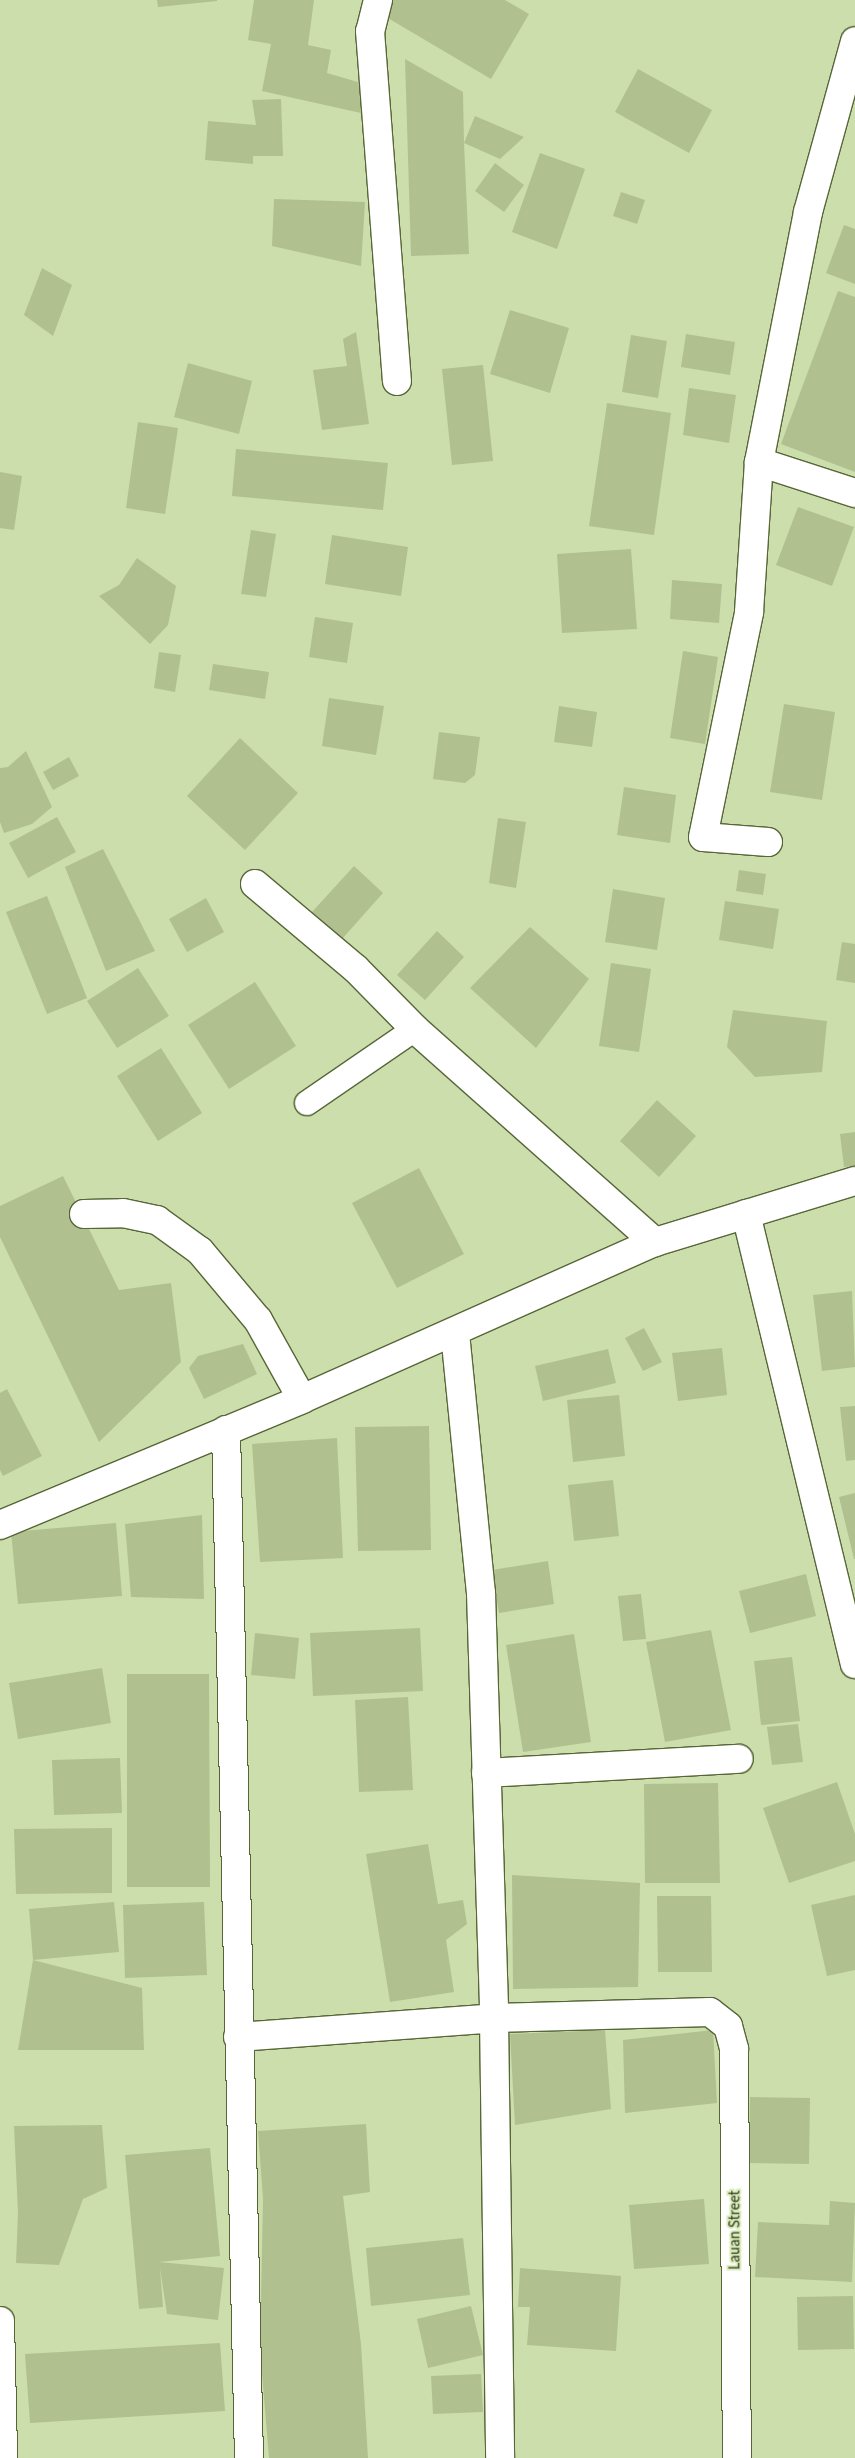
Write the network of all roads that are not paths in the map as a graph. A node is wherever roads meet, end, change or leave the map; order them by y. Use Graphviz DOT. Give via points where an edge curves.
graph roads {
  1 [pos="378,0"];
  2 [pos="855,41"];
  3 [pos="397,381"];
  4 [pos="759,462"];
  5 [pos="855,493"];
  6 [pos="768,842"];
  7 [pos="255,884"];
  8 [pos="415,1028"];
  9 [pos="307,1103"];
  10 [pos="855,1181"];
  11 [pos="84,1214"];
  12 [pos="746,1214"];
  13 [pos="655,1242"];
  14 [pos="455,1333"];
  15 [pos="302,1399"];
  16 [pos="226,1430"];
  17 [pos="0,1525"];
  18 [pos="855,1664"];
  19 [pos="738,1759"];
  20 [pos="486,1773"];
  21 [pos="494,2018"];
  22 [pos="238,2037"];
  23 [pos="0,2322"];
  24 [pos="3,2458"];
  25 [pos="248,2458"];
  26 [pos="500,2458"];
  27 [pos="737,2458"];
  1 -- 3 [label="street" via="370,31"];
  2 -- 4 [label="street" via="808,212"];
  4 -- 5 [label="street"];
  4 -- 6 [label="street" via="749,612 703,837"];
  7 -- 8 [label="street" via="356,969"];
  8 -- 9 [label="lane"];
  8 -- 13 [label="street"];
  10 -- 12 [label="street"];
  11 -- 15 [label="street" via="124,1213 157,1220 200,1251 258,1320"];
  12 -- 13 [label="street"];
  12 -- 18 [label="street"];
  13 -- 14 [label="street"];
  14 -- 15 [label="street"];
  14 -- 20 [label="street" via="481,1593"];
  15 -- 16 [label="street"];
  16 -- 17 [label="street"];
  16 -- 22 [label="street"];
  19 -- 20 [label="street"];
  20 -- 21 [label="street"];
  21 -- 22 [label="street"];
  21 -- 26 [label="street"];
  21 -- 27 [label="street, Lauan Street" via="710,2012 728,2026 734,2049"];
  22 -- 25 [label="street"];
  23 -- 24 [label="street"];
}
